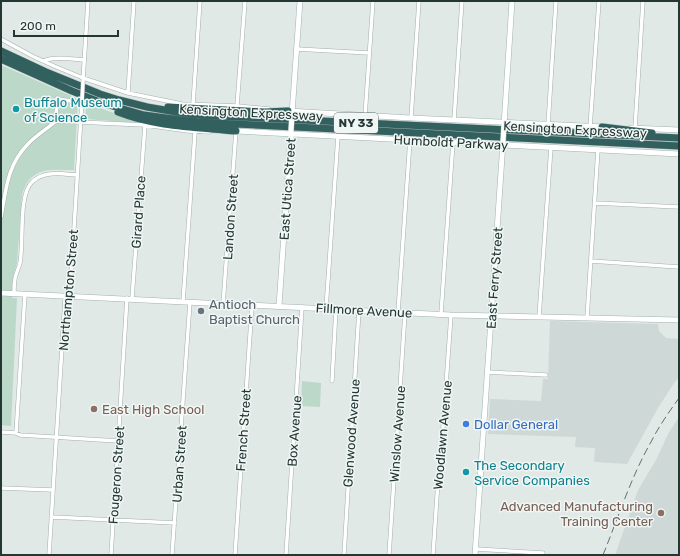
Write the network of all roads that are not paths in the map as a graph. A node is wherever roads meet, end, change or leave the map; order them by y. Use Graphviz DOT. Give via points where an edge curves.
graph roads {
  1 [pos="88,1"];
  2 [pos="134,1"];
  3 [pos="200,1"];
  4 [pos="245,1"];
  5 [pos="300,1"];
  6 [pos="373,1"];
  7 [pos="419,1"];
  8 [pos="462,1"];
  9 [pos="512,1"];
  10 [pos="556,1"];
  11 [pos="599,1"];
  12 [pos="643,1"];
  13 [pos="1,39"];
  14 [pos="297,49"];
  15 [pos="1,51"];
  16 [pos="369,53"];
  17 [pos="1,58"];
  18 [pos="84,60"];
  19 [pos="43,61"];
  20 [pos="83,80"];
  21 [pos="128,93"];
  22 [pos="82,101"];
  23 [pos="102,103"];
  24 [pos="193,104"];
  25 [pos="237,106"];
  26 [pos="147,107"];
  27 [pos="291,112"];
  28 [pos="365,116"];
  29 [pos="411,118"];
  30 [pos="454,120"];
  31 [pos="56,121"];
  32 [pos="80,123"];
  33 [pos="504,124"];
  34 [pos="548,124"];
  35 [pos="145,125"];
  36 [pos="590,127"];
  37 [pos="602,127"];
  38 [pos="635,128"];
  39 [pos="679,129"];
  40 [pos="236,131"];
  41 [pos="195,132"];
  42 [pos="291,133"];
  43 [pos="338,136"];
  44 [pos="677,138"];
  45 [pos="410,140"];
  46 [pos="453,142"];
  47 [pos="503,143"];
  48 [pos="679,146"];
  49 [pos="551,147"];
  50 [pos="598,149"];
  51 [pos="679,154"];
  52 [pos="77,175"];
  53 [pos="595,203"];
  54 [pos="679,207"];
  55 [pos="1,217"];
  56 [pos="591,261"];
  57 [pos="679,267"];
  58 [pos="1,292"];
  59 [pos="14,293"];
  60 [pos="25,294"];
  61 [pos="67,296"];
  62 [pos="130,298"];
  63 [pos="182,302"];
  64 [pos="190,302"];
  65 [pos="223,304"];
  66 [pos="252,305"];
  67 [pos="279,306"];
  68 [pos="302,307"];
  69 [pos="326,308"];
  70 [pos="336,309"];
  71 [pos="359,310"];
  72 [pos="398,312"];
  73 [pos="405,313"];
  74 [pos="441,314"];
  75 [pos="450,315"];
  76 [pos="492,316"];
  77 [pos="539,317"];
  78 [pos="587,318"];
  79 [pos="679,320"];
  80 [pos="487,372"];
  81 [pos="546,374"];
  82 [pos="332,381"];
  83 [pos="1,432"];
  84 [pos="16,433"];
  85 [pos="56,438"];
  86 [pos="118,441"];
  87 [pos="1,488"];
  88 [pos="53,490"];
  89 [pos="52,517"];
  90 [pos="113,520"];
  91 [pos="175,523"];
  92 [pos="475,552"];
  93 [pos="543,553"];
  94 [pos="49,555"];
  95 [pos="111,555"];
  96 [pos="172,555"];
  97 [pos="235,555"];
  98 [pos="286,555"];
  99 [pos="344,555"];
  100 [pos="389,555"];
  101 [pos="433,555"];
  1 -- 18 [label="street, Northampton Street"];
  2 -- 21 [label="street"];
  3 -- 24 [label="street"];
  4 -- 25 [label="street"];
  5 -- 14 [label="street, East Utica Street"];
  6 -- 16 [label="street"];
  7 -- 29 [label="street"];
  8 -- 30 [label="street"];
  9 -- 33 [label="street, East Ferry Street"];
  10 -- 34 [label="street"];
  11 -- 36 [label="street"];
  12 -- 38 [label="street"];
  13 -- 19 [label="street, Humboldt Parkway"];
  14 -- 16 [label="street"];
  14 -- 27 [label="street, East Utica Street"];
  15 -- 26 [label="highway, Kensington Expressway / NY 33" via="69,82"];
  16 -- 28 [label="street"];
  17 -- 23 [label="highway, Kensington Expressway / NY 33"];
  18 -- 19 [label="street" via="55,58"];
  18 -- 20 [label="street, Northampton Street"];
  19 -- 20 [label="street, Humboldt Parkway"];
  20 -- 21 [label="street, Humboldt Parkway"];
  20 -- 22 [label="street, Northampton Street, bridge"];
  21 -- 24 [label="street, Humboldt Parkway"];
  22 -- 31 [label="street" via="57,98"];
  22 -- 32 [label="street, Northampton Street"];
  23 -- 40 [label="highway" via="132,118 152,123"];
  23 -- 48 [label="highway, Kensington Expressway / NY 33" via="144,115 196,122"];
  24 -- 25 [label="street, Humboldt Parkway"];
  25 -- 27 [label="street, Humboldt Parkway"];
  26 -- 27 [label="highway"];
  26 -- 44 [label="highway, Kensington Expressway / NY 33" via="197,115"];
  27 -- 28 [label="street, Humboldt Parkway"];
  27 -- 42 [label="street, East Utica Street, bridge"];
  28 -- 29 [label="street, Humboldt Parkway"];
  29 -- 30 [label="street, Humboldt Parkway"];
  30 -- 33 [label="street, Humboldt Parkway"];
  31 -- 32 [label="street, Humboldt Parkway"];
  31 -- 55 [label="street" via="27,144 16,158 9,173"];
  32 -- 35 [label="street, Humboldt Parkway"];
  32 -- 52 [label="street, Northampton Street"];
  33 -- 34 [label="street, Humboldt Parkway"];
  33 -- 47 [label="street, East Ferry Street, bridge"];
  34 -- 36 [label="street, Humboldt Parkway"];
  35 -- 41 [label="street, Humboldt Parkway"];
  35 -- 62 [label="street, Girard Place"];
  36 -- 37 [label="street, Humboldt Parkway"];
  37 -- 38 [label="street, Humboldt Parkway"];
  37 -- 44 [label="highway" via="637,130"];
  38 -- 39 [label="street, Humboldt Parkway"];
  40 -- 41 [label="street, Humboldt Parkway"];
  40 -- 42 [label="street, Humboldt Parkway"];
  40 -- 65 [label="street, Landon Street"];
  41 -- 63 [label="street"];
  42 -- 43 [label="street, Humboldt Parkway"];
  42 -- 67 [label="street, East Utica Street"];
  43 -- 45 [label="street, Humboldt Parkway"];
  43 -- 69 [label="street"];
  45 -- 46 [label="street, Humboldt Parkway"];
  45 -- 72 [label="street"];
  46 -- 47 [label="street, Humboldt Parkway"];
  46 -- 74 [label="street"];
  47 -- 49 [label="street, Humboldt Parkway"];
  47 -- 76 [label="street, East Ferry Street"];
  49 -- 50 [label="street, Humboldt Parkway"];
  49 -- 77 [label="street"];
  50 -- 51 [label="street, Humboldt Parkway"];
  50 -- 53 [label="street"];
  52 -- 59 [label="street" via="46,175 36,178 28,188 24,200 20,263"];
  52 -- 61 [label="street, Northampton Street" via="70,293"];
  53 -- 54 [label="street"];
  53 -- 56 [label="street"];
  56 -- 57 [label="street"];
  56 -- 78 [label="street"];
  58 -- 59 [label="street, Fillmore Avenue"];
  59 -- 60 [label="street, Fillmore Avenue"];
  60 -- 61 [label="street, Fillmore Avenue"];
  60 -- 84 [label="street"];
  61 -- 62 [label="street, Fillmore Avenue"];
  61 -- 85 [label="street, Northampton Street"];
  62 -- 63 [label="street, Fillmore Avenue"];
  62 -- 86 [label="street, Fougeron Street"];
  63 -- 64 [label="street, Fillmore Avenue"];
  64 -- 65 [label="street, Fillmore Avenue"];
  64 -- 91 [label="street, Urban Street"];
  65 -- 66 [label="street, Fillmore Avenue"];
  66 -- 67 [label="street, Fillmore Avenue"];
  66 -- 97 [label="street, French Street"];
  67 -- 68 [label="street, Fillmore Avenue"];
  68 -- 69 [label="street, Fillmore Avenue"];
  68 -- 98 [label="street, Box Avenue"];
  69 -- 70 [label="street, Fillmore Avenue"];
  70 -- 71 [label="street, Fillmore Avenue"];
  70 -- 82 [label="street"];
  71 -- 72 [label="street, Fillmore Avenue"];
  71 -- 99 [label="street, Glenwood Avenue"];
  72 -- 73 [label="street, Fillmore Avenue"];
  73 -- 74 [label="street, Fillmore Avenue"];
  73 -- 100 [label="street, Winslow Avenue"];
  74 -- 75 [label="street, Fillmore Avenue"];
  75 -- 76 [label="street, Fillmore Avenue"];
  75 -- 101 [label="street, Woodlawn Avenue"];
  76 -- 77 [label="street, Fillmore Avenue"];
  76 -- 80 [label="street, East Ferry Street"];
  77 -- 78 [label="street, Fillmore Avenue"];
  78 -- 79 [label="street, Fillmore Avenue"];
  80 -- 81 [label="street"];
  80 -- 92 [label="street, East Ferry Street"];
  83 -- 84 [label="street"];
  84 -- 85 [label="street"];
  85 -- 86 [label="street"];
  85 -- 88 [label="street, Northampton Street"];
  86 -- 90 [label="street, Fougeron Street"];
  87 -- 88 [label="street"];
  88 -- 89 [label="street, Northampton Street"];
  89 -- 90 [label="street"];
  89 -- 94 [label="street, Northampton Street"];
  90 -- 91 [label="street"];
  90 -- 95 [label="street, Fougeron Street"];
  91 -- 96 [label="street, Urban Street"];
  92 -- 93 [label="street"];
}
